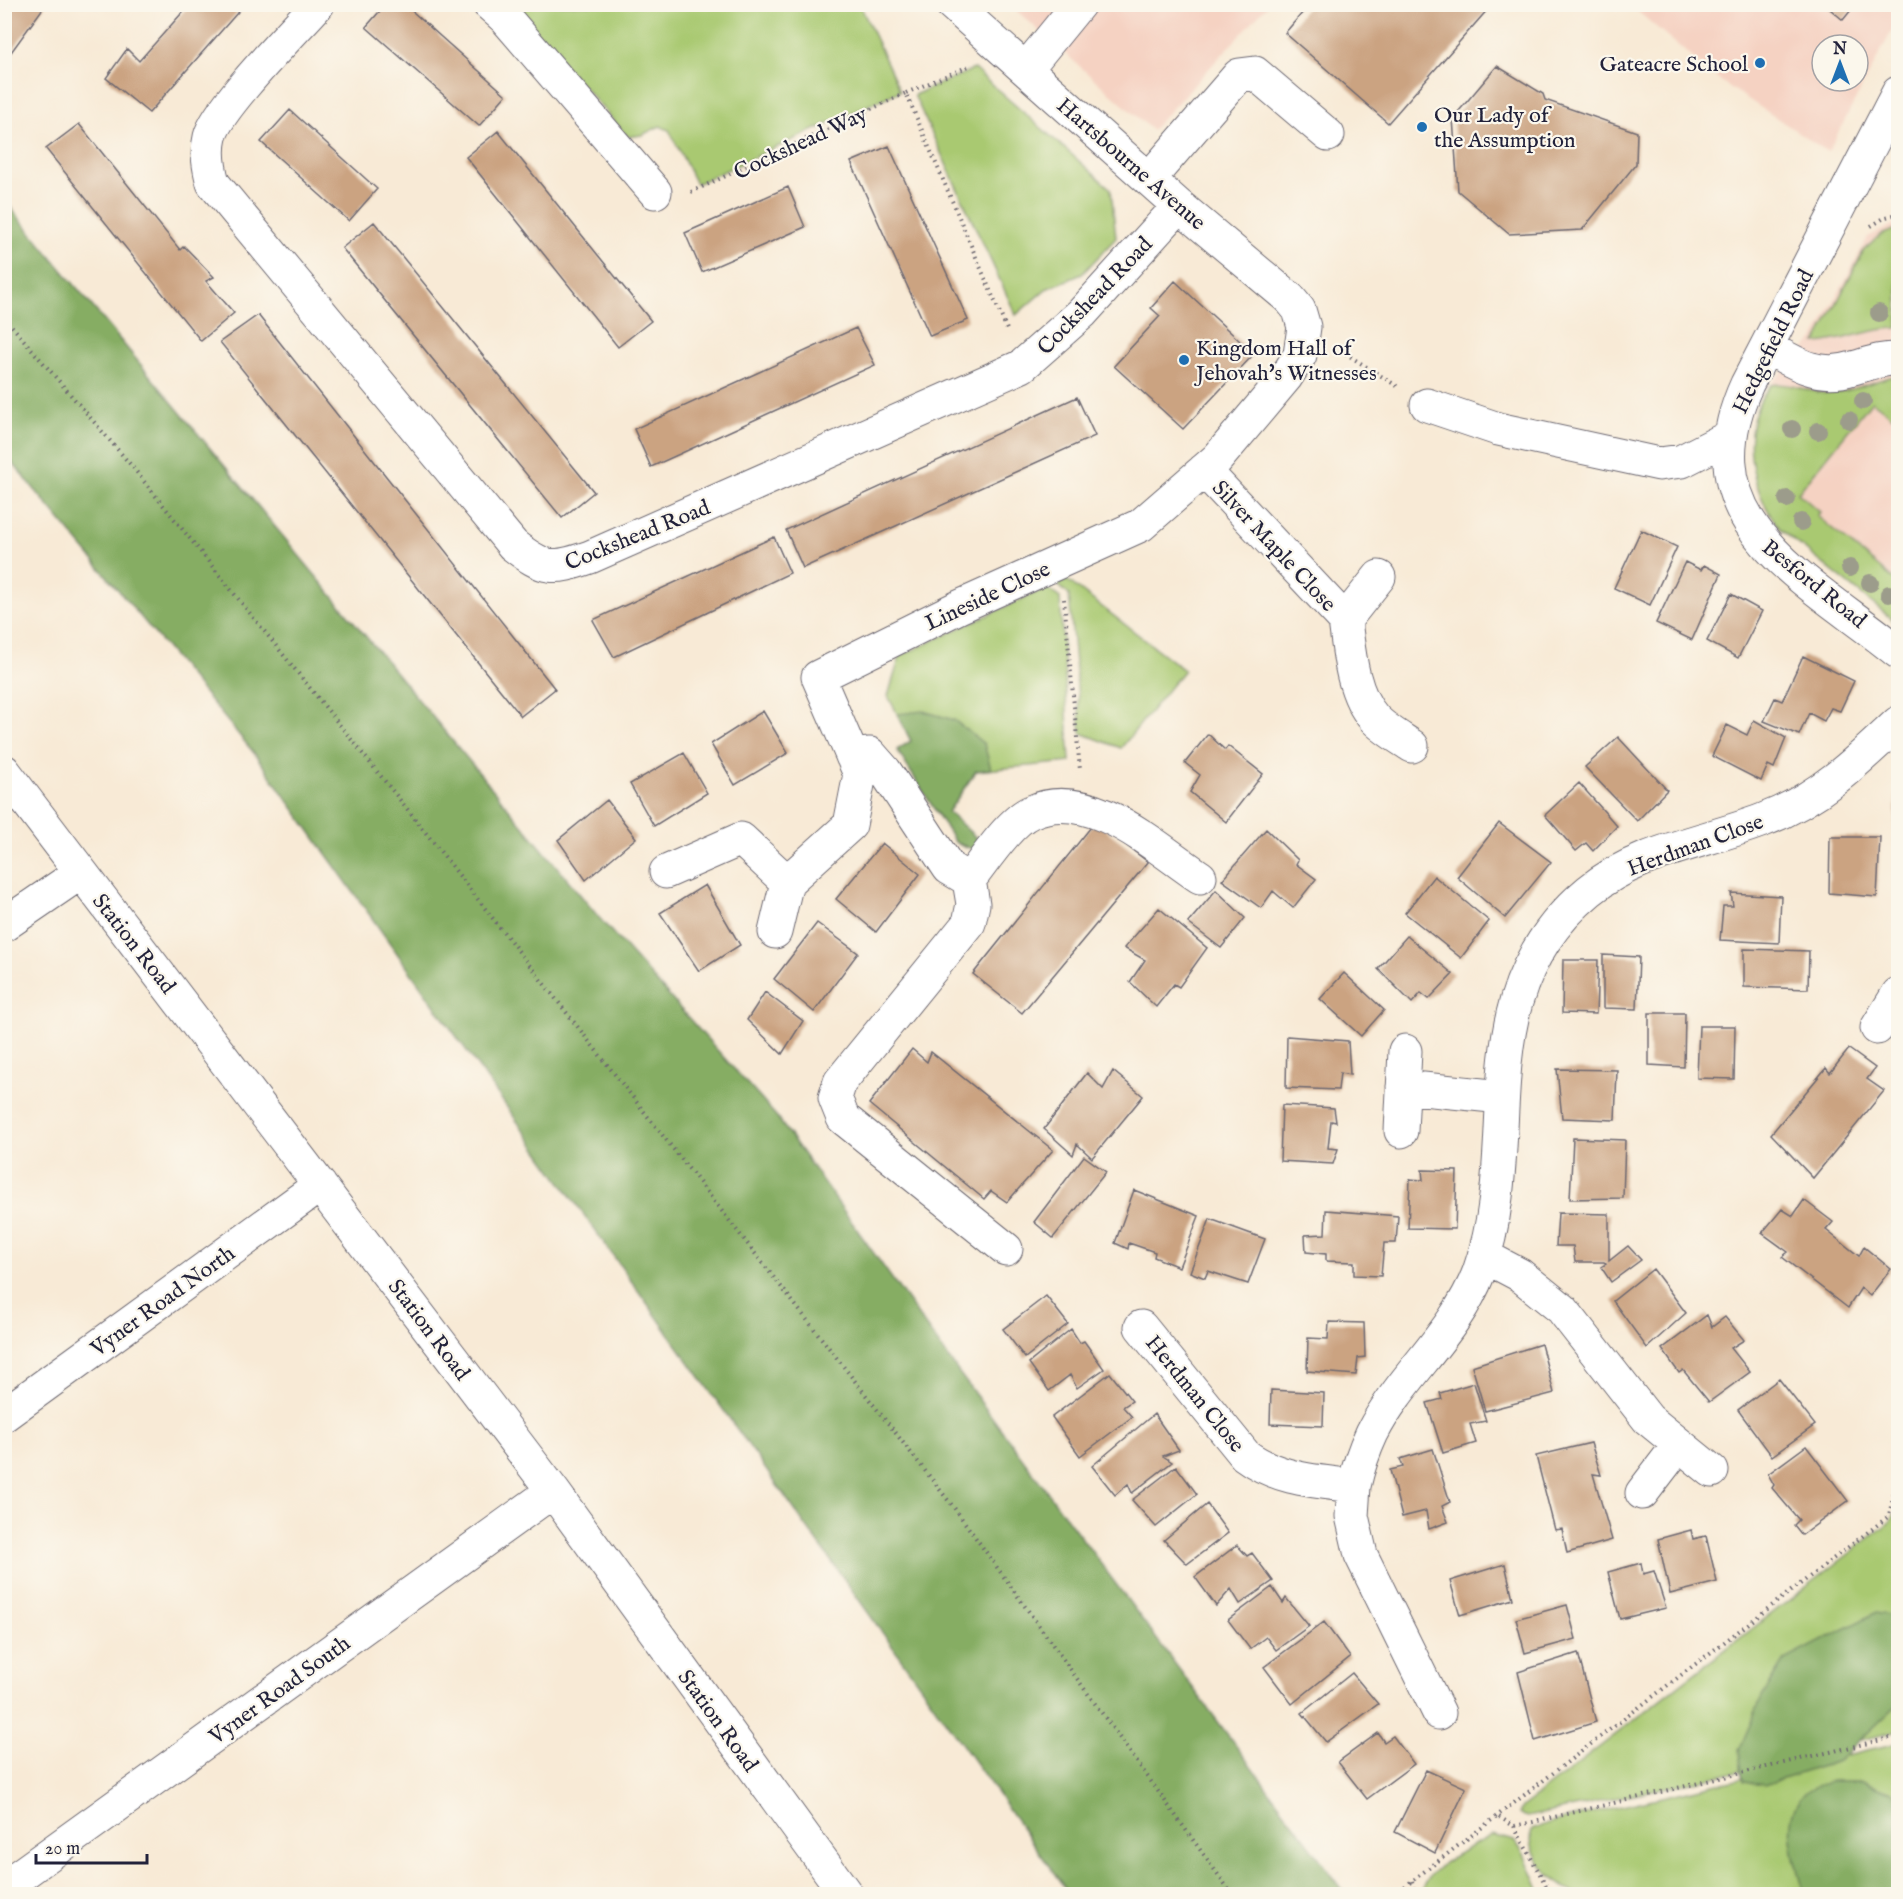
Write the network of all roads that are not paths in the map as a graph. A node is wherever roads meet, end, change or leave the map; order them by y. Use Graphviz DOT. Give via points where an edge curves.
graph roads {
  1 [pos="318,4"];
  2 [pos="489,4"];
  3 [pos="952,4"];
  4 [pos="1078,4"];
  5 [pos="1026,69"];
  6 [pos="1899,93"];
  7 [pos="1328,135"];
  8 [pos="1884,148"];
  9 [pos="1149,179"];
  10 [pos="655,192"];
  11 [pos="1179,206"];
  12 [pos="1305,327"];
  13 [pos="1767,347"];
  14 [pos="1899,359"];
  15 [pos="1427,405"];
  16 [pos="1731,436"];
  17 [pos="1204,470"];
  18 [pos="1379,577"];
  19 [pos="1345,620"];
  20 [pos="1899,652"];
  21 [pos="1899,723"];
  22 [pos="1412,746"];
  23 [pos="852,756"];
  24 [pos="4,771"];
  25 [pos="80,873"];
  26 [pos="666,873"];
  27 [pos="1200,878"];
  28 [pos="969,880"];
  29 [pos="787,882"];
  30 [pos="4,925"];
  31 [pos="775,932"];
  32 [pos="1899,994"];
  33 [pos="1877,1028"];
  34 [pos="1405,1051"];
  35 [pos="1403,1087"];
  36 [pos="1502,1097"];
  37 [pos="1401,1131"];
  38 [pos="320,1185"];
  39 [pos="1006,1249"];
  40 [pos="1484,1256"];
  41 [pos="1141,1327"];
  42 [pos="4,1415"];
  43 [pos="1678,1446"];
  44 [pos="1712,1471"];
  45 [pos="1354,1486"];
  46 [pos="553,1491"];
  47 [pos="1642,1493"];
  48 [pos="1439,1713"];
  49 [pos="4,1887"];
  50 [pos="846,1894"];
  1 -- 11 [label="street, Cockshead Road" via="222,114 210,137 207,161 213,183 513,545 535,562 561,567 591,557 1022,366 1083,313"];
  2 -- 10 [label="street"];
  3 -- 5 [label="street, Hartsbourne Avenue"];
  4 -- 5 [label="street"];
  5 -- 9 [label="street, Hartsbourne Avenue"];
  6 -- 8 [label="street, Hedgefield Road"];
  7 -- 9 [label="street" via="1255,73 1239,75"];
  8 -- 13 [label="street, Hedgefield Road"];
  9 -- 11 [label="street, Hartsbourne Avenue"];
  11 -- 12 [label="street, Hartsbourne Avenue" via="1290,299"];
  12 -- 17 [label="street, Lineside Close" via="1300,355 1286,377"];
  13 -- 14 [label="street" via="1820,373"];
  13 -- 16 [label="street, Hedgefield Road" via="1740,398"];
  15 -- 16 [label="street, Hedgefield Road" via="1467,421 1647,463 1682,461"];
  16 -- 20 [label="street, Besford Road" via="1734,489 1755,533 1781,560"];
  17 -- 19 [label="street, Silver Maple Close"];
  17 -- 23 [label="street, Lineside Close" via="1141,525 818,677"];
  18 -- 19 [label="street, Silver Maple Close"];
  19 -- 22 [label="street, Silver Maple Close" via="1358,687 1374,718"];
  21 -- 36 [label="street, Herdman Close" via="1846,772 1799,803 1764,820 1642,861 1590,890 1543,939 1529,963 1508,1037"];
  23 -- 28 [label="street" via="870,754 949,868"];
  23 -- 29 [label="street, Lineside Close" via="860,774 850,825"];
  24 -- 25 [label="street, Station Road"];
  25 -- 30 [label="street"];
  25 -- 38 [label="street, Station Road"];
  26 -- 29 [label="street" via="741,838"];
  27 -- 28 [label="street" via="1107,815 1083,807 1059,806 1031,811 1018,821"];
  28 -- 39 [label="street" via="973,904 969,923 840,1082 835,1098 843,1118"];
  29 -- 31 [label="street"];
  32 -- 33 [label="street"];
  34 -- 35 [label="street"];
  35 -- 36 [label="street"];
  35 -- 37 [label="street"];
  36 -- 40 [label="street, Herdman Close" via="1495,1206"];
  38 -- 42 [label="street, Vyner Road North"];
  38 -- 46 [label="street, Station Road"];
  40 -- 43 [label="street" via="1520,1275 1562,1309 1648,1419"];
  40 -- 45 [label="street, Herdman Close" via="1457,1314 1372,1432"];
  41 -- 45 [label="street, Herdman Close" via="1245,1455 1260,1466 1298,1479"];
  43 -- 44 [label="street"];
  43 -- 47 [label="street"];
  45 -- 48 [label="street, Herdman Close" via="1353,1516 1361,1555"];
  46 -- 49 [label="street, Vyner Road South"];
  46 -- 50 [label="street, Station Road"];
}
